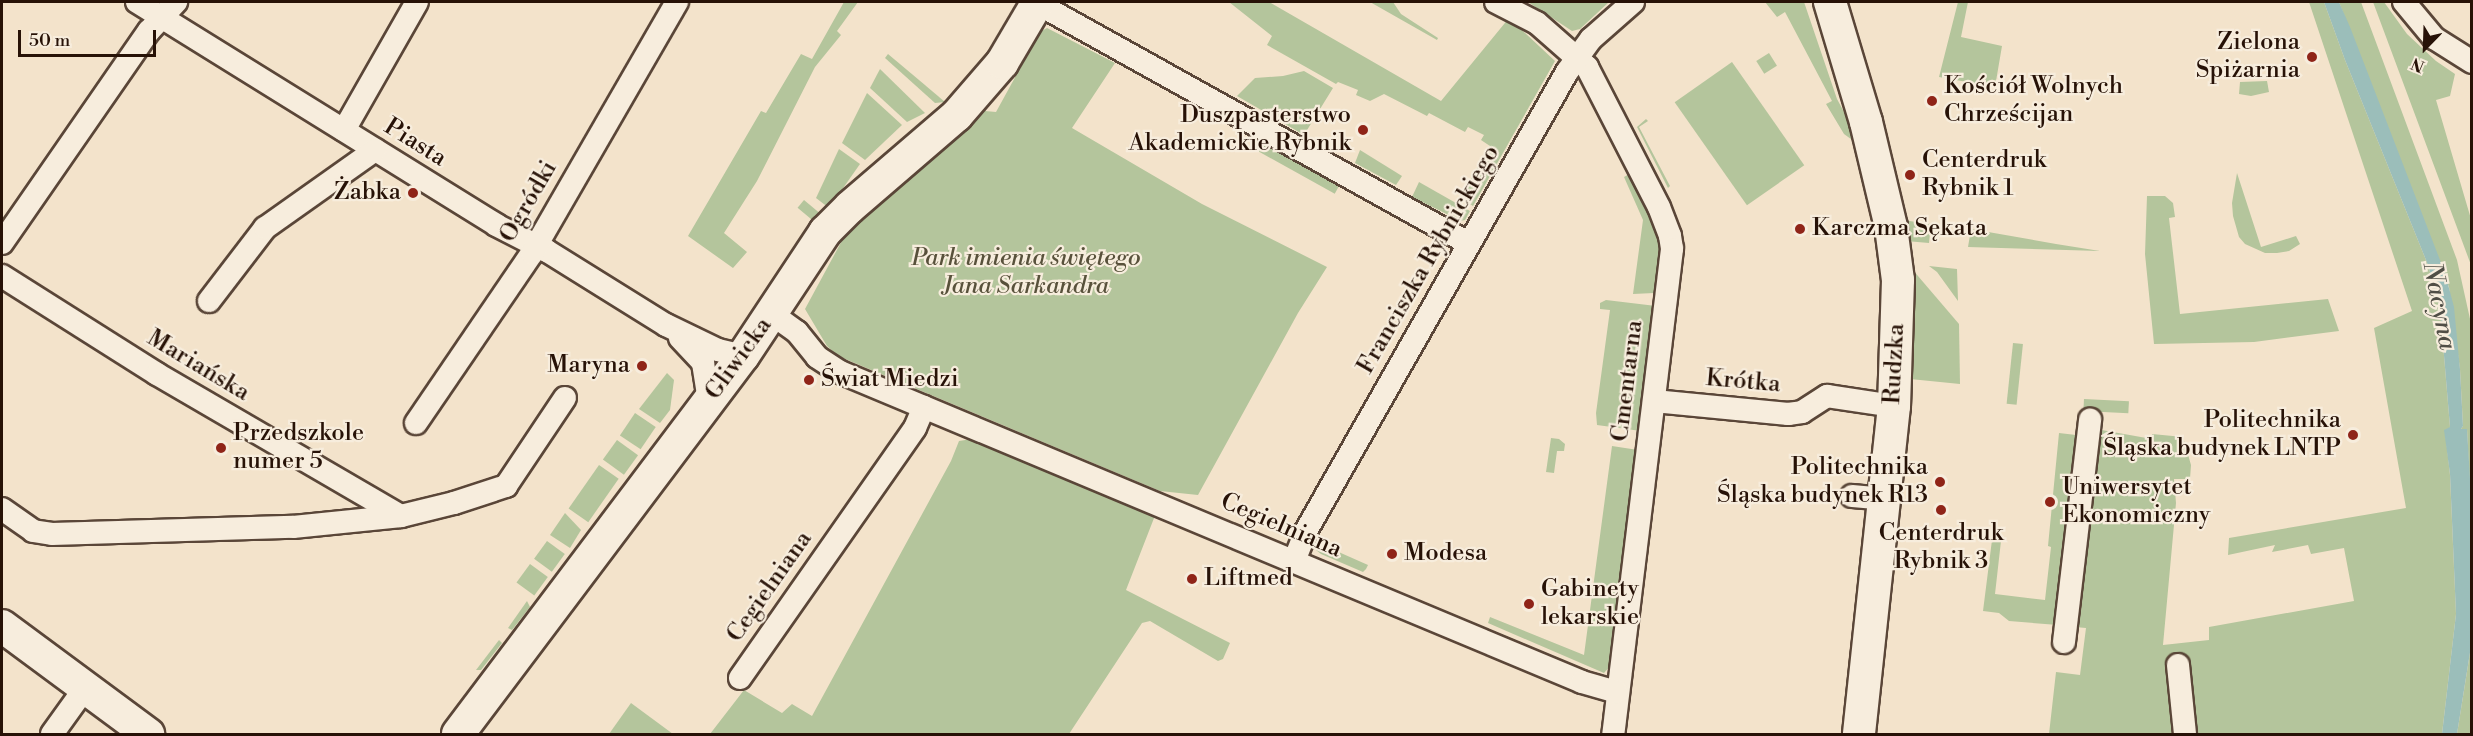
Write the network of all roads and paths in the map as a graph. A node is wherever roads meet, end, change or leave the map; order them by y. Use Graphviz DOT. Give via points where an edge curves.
graph roads {
  1 [pos="138,2"];
  2 [pos="417,2"];
  3 [pos="677,2"];
  4 [pos="1036,2"];
  5 [pos="1633,2"];
  6 [pos="1830,2"];
  7 [pos="2404,2"];
  8 [pos="1504,3"];
  9 [pos="169,9"];
  10 [pos="1577,56"];
  11 [pos="2472,62"];
  12 [pos="344,130"];
  13 [pos="375,150"];
  14 [pos="2,243"];
  15 [pos="1468,243"];
  16 [pos="535,246"];
  17 [pos="2,276"];
  18 [pos="209,301"];
  19 [pos="772,314"];
  20 [pos="666,325"];
  21 [pos="742,356"];
  22 [pos="565,398"];
  23 [pos="709,400"];
  24 [pos="1654,401"];
  25 [pos="1894,406"];
  26 [pos="924,407"];
  27 [pos="2090,420"];
  28 [pos="416,423"];
  29 [pos="1851,496"];
  30 [pos="1885,499"];
  31 [pos="2,509"];
  32 [pos="401,516"];
  33 [pos="1294,561"];
  34 [pos="2,626"];
  35 [pos="2064,642"];
  36 [pos="2178,665"];
  37 [pos="740,678"];
  38 [pos="85,688"];
  39 [pos="1617,692"];
  40 [pos="52,735"];
  41 [pos="148,735"];
  42 [pos="458,735"];
  43 [pos="1613,735"];
  44 [pos="1859,735"];
  45 [pos="2185,735"];
  1 -- 9 [label="street, Piasta"];
  2 -- 12 [label="street"];
  3 -- 16 [label="street, Ogródki"];
  4 -- 15 [label="street"];
  4 -- 19 [label="street, Gliwicka" via="1014,44 980,90 947,125 837,219"];
  5 -- 10 [label="street, Franciszka Rybnickiego"];
  6 -- 25 [label="street, Rudzka" via="1862,105 1894,244 1898,306"];
  7 -- 11 [label="street" via="2434,38"];
  8 -- 10 [label="street, Cmentarna" via="1537,23"];
  9 -- 12 [label="street, Piasta"];
  9 -- 14 [label="street"];
  10 -- 15 [label="street, Franciszka Rybnickiego"];
  10 -- 24 [label="street, Cmentarna" via="1593,74 1670,236 1672,249"];
  12 -- 13 [label="street, Piasta"];
  13 -- 16 [label="street, Piasta"];
  13 -- 18 [label="street" via="265,228"];
  15 -- 33 [label="street, Franciszka Rybnickiego" via="1306,531"];
  16 -- 20 [label="street, Piasta"];
  16 -- 28 [label="street, Ogródki"];
  17 -- 32 [label="street, Mariańska" via="157,374"];
  19 -- 21 [label="street, Gliwicka"];
  19 -- 26 [label="street, Cegielniana" via="797,332 817,357 832,368"];
  20 -- 21 [label="street, Piasta" via="718,350"];
  20 -- 23 [label="street, Piasta" via="703,363"];
  21 -- 23 [label="street, Gliwicka"];
  22 -- 32 [label="street" via="506,486"];
  23 -- 42 [label="street, Gliwicka"];
  24 -- 25 [label="street, Krótka" via="1788,414 1802,412 1827,396"];
  24 -- 39 [label="street, Cmentarna"];
  25 -- 30 [label="street, Rudzka"];
  26 -- 33 [label="street, Cegielniana"];
  26 -- 37 [label="street, Cegielniana" via="915,428"];
  27 -- 35 [label="street"];
  29 -- 30 [label="street"];
  30 -- 44 [label="street, Rudzka"];
  31 -- 32 [label="street" via="33,531 52,534 293,528"];
  33 -- 39 [label="street, Cegielniana" via="1582,682"];
  34 -- 38 [label="street"];
  36 -- 45 [label="street"];
  38 -- 40 [label="street"];
  38 -- 41 [label="street"];
  39 -- 43 [label="street, Cmentarna"];
}
